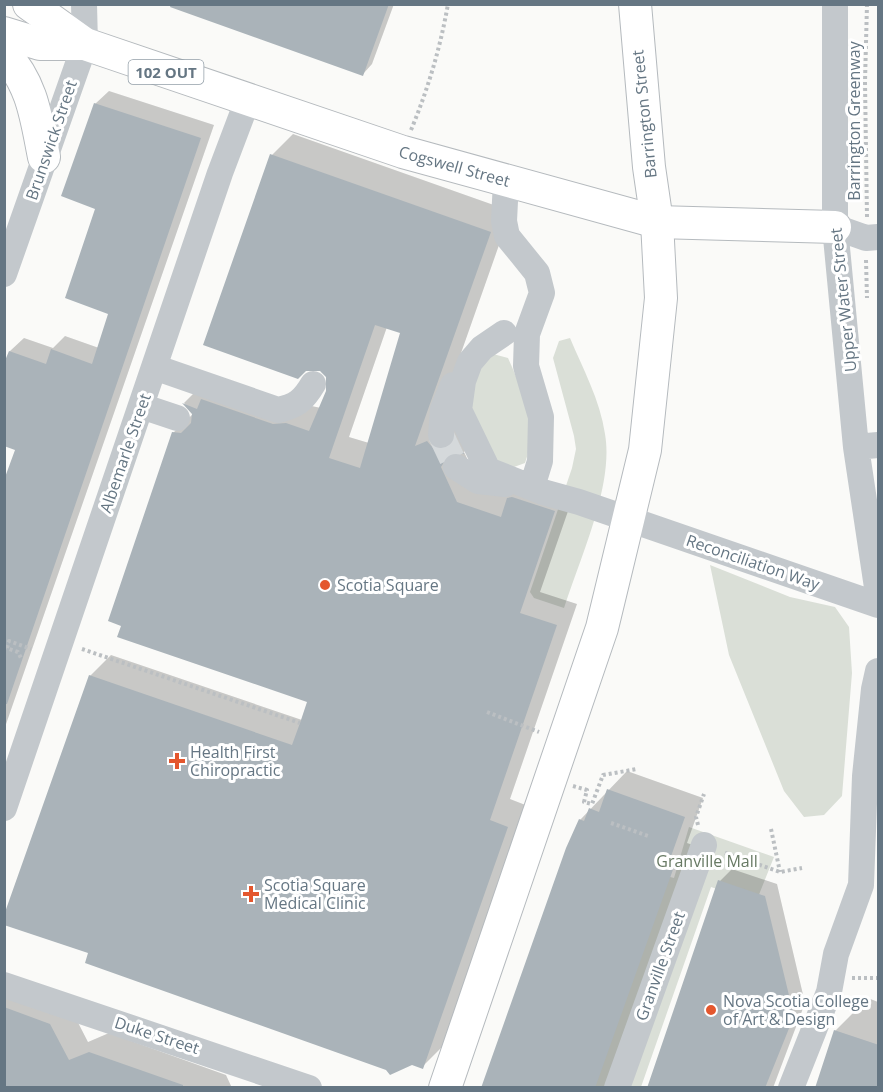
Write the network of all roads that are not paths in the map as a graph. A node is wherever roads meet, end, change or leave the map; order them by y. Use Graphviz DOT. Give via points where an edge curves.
graph roads {
  1 [pos="29,4"];
  2 [pos="84,4"];
  3 [pos="835,4"];
  4 [pos="636,19"];
  5 [pos="4,33"];
  6 [pos="85,44"];
  7 [pos="4,53"];
  8 [pos="248,99"];
  9 [pos="44,157"];
  10 [pos="506,180"];
  11 [pos="657,222"];
  12 [pos="835,227"];
  13 [pos="872,237"];
  14 [pos="4,274"];
  15 [pos="516,334"];
  16 [pos="154,367"];
  17 [pos="313,384"];
  18 [pos="141,406"];
  19 [pos="177,418"];
  20 [pos="441,435"];
  21 [pos="867,446"];
  22 [pos="456,467"];
  23 [pos="532,488"];
  24 [pos="628,520"];
  25 [pos="879,594"];
  26 [pos="879,605"];
  27 [pos="879,671"];
  28 [pos="4,808"];
  29 [pos="704,845"];
  30 [pos="4,985"];
  31 [pos="255,1079"];
  32 [pos="309,1088"];
  33 [pos="445,1088"];
  34 [pos="617,1088"];
  35 [pos="791,1088"];
  1 -- 6 [label="main road, Cogswell Street / 102 OUT"];
  2 -- 6 [label="street, Brunswick Street"];
  3 -- 12 [label="street, Upper Water Street"];
  4 -- 11 [label="main road, Barrington Street"];
  5 -- 6 [label="main road, Cogswell Street" via="40,44"];
  6 -- 8 [label="main road, Cogswell Street / 102 OUT"];
  6 -- 9 [label="street, Brunswick Street"];
  7 -- 9 [label="main road" via="32,97"];
  8 -- 10 [label="main road, Cogswell Street" via="403,152"];
  8 -- 16 [label="street, Albemarle Street"];
  9 -- 14 [label="street, Brunswick Street"];
  10 -- 11 [label="main road, Cogswell Street"];
  10 -- 15 [label="street" via="507,236 537,273 542,293"];
  11 -- 12 [label="main road, Cogswell Street"];
  11 -- 24 [label="main road, Barrington Street" via="661,298 645,450"];
  12 -- 13 [label="street"];
  12 -- 21 [label="street, Upper Water Street"];
  15 -- 20 [label="street" via="477,340 460,356 443,409"];
  15 -- 23 [label="street" via="541,417 540,461"];
  15 -- 23 [label="street" via="482,348 470,362 459,410 488,470"];
  16 -- 17 [label="street" via="278,410 295,406"];
  16 -- 18 [label="street, Albemarle Street"];
  18 -- 19 [label="street"];
  18 -- 28 [label="street, Albemarle Street"];
  21 -- 25 [label="street, Upper Water Street"];
  22 -- 23 [label="street" via="478,481"];
  23 -- 24 [label="street, Reconciliation Way"];
  24 -- 26 [label="street, Reconciliation Way"];
  24 -- 33 [label="main road, Barrington Street" via="602,628"];
  27 -- 35 [label="street" via="865,776 861,885 836,954 829,992"];
  29 -- 34 [label="street, Granville Street"];
  30 -- 31 [label="street, Duke Street"];
  31 -- 32 [label="street, Duke Street"];
}
